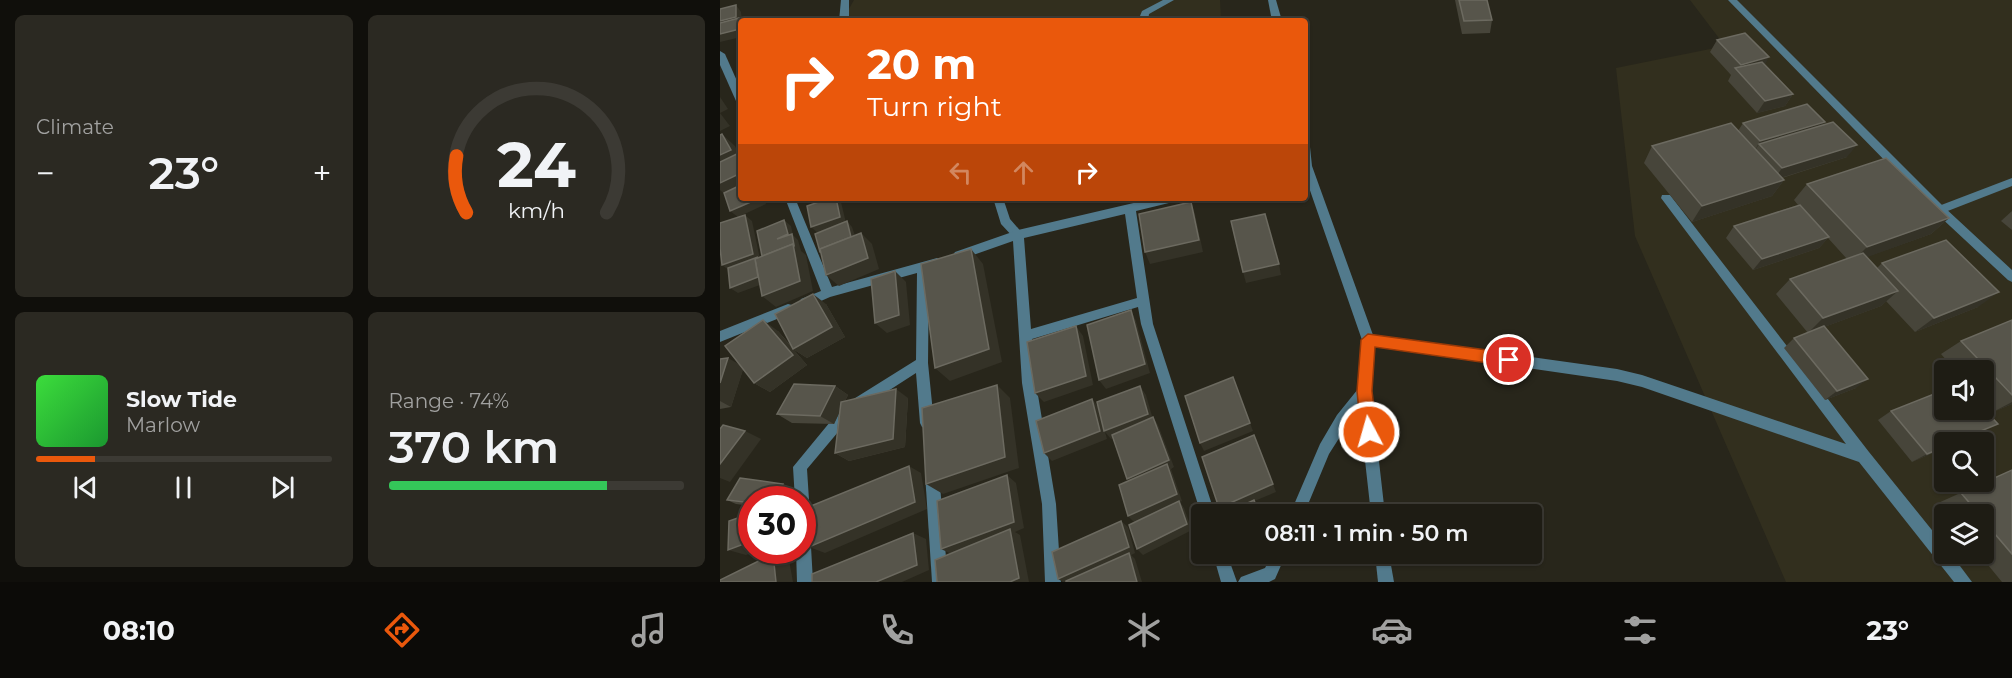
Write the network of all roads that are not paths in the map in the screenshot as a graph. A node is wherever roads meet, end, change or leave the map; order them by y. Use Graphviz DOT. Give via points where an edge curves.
graph roads {
  1 [pos="845,0"];
  2 [pos="1170,0"];
  3 [pos="1272,0"];
  4 [pos="1732,0"];
  5 [pos="844,18"];
  6 [pos="1144,18"];
  7 [pos="1276,18"];
  8 [pos="720,54"];
  9 [pos="738,94"];
  10 [pos="1308,173"];
  11 [pos="2012,182"];
  12 [pos="1666,198"];
  13 [pos="791,201"];
  14 [pos="999,201"];
  15 [pos="1160,201"];
  16 [pos="1130,208"];
  17 [pos="1940,210"];
  18 [pos="1018,235"];
  19 [pos="923,268"];
  20 [pos="2012,277"];
  21 [pos="828,293"];
  22 [pos="1143,301"];
  23 [pos="1025,336"];
  24 [pos="720,337"];
  25 [pos="1368,340"];
  26 [pos="922,363"];
  27 [pos="1364,391"];
  28 [pos="928,434"];
  29 [pos="1864,457"];
  30 [pos="930,458"];
  31 [pos="801,486"];
  32 [pos="1205,504"];
  33 [pos="1301,504"];
  34 [pos="1377,504"];
  35 [pos="804,564"];
  36 [pos="1223,564"];
  37 [pos="1274,564"];
  38 [pos="1383,564"];
  39 [pos="805,582"];
  40 [pos="940,582"];
  41 [pos="1053,582"];
  42 [pos="1229,582"];
  43 [pos="1246,582"];
  44 [pos="1386,582"];
  45 [pos="1964,582"];
  1 -- 5 [label="street"];
  2 -- 6 [label="street" via="1145,13"];
  3 -- 7 [label="street"];
  4 -- 17 [label="street"];
  8 -- 9 [label="street"];
  10 -- 25 [label="street"];
  11 -- 17 [label="street"];
  12 -- 29 [label="street"];
  13 -- 21 [label="street"];
  14 -- 18 [label="street" via="1005,221"];
  15 -- 16 [label="street"];
  16 -- 18 [label="street"];
  16 -- 22 [label="street"];
  17 -- 20 [label="street"];
  18 -- 19 [label="street"];
  18 -- 23 [label="street"];
  19 -- 21 [label="street"];
  19 -- 26 [label="street"];
  21 -- 24 [label="street"];
  22 -- 23 [label="street"];
  22 -- 32 [label="street"];
  23 -- 41 [label="street" via="1049,504"];
  25 -- 27 [label="street"];
  25 -- 29 [label="street" via="1617,375"];
  26 -- 28 [label="street"];
  26 -- 31 [label="street" via="849,410 800,467"];
  27 -- 33 [label="street" via="1321,452"];
  27 -- 34 [label="street"];
  29 -- 45 [label="street"];
  30 -- 40 [label="street"];
  35 -- 39 [label="street"];
  36 -- 42 [label="street"];
  37 -- 43 [label="street" via="1270,574"];
  38 -- 44 [label="street"];
}
